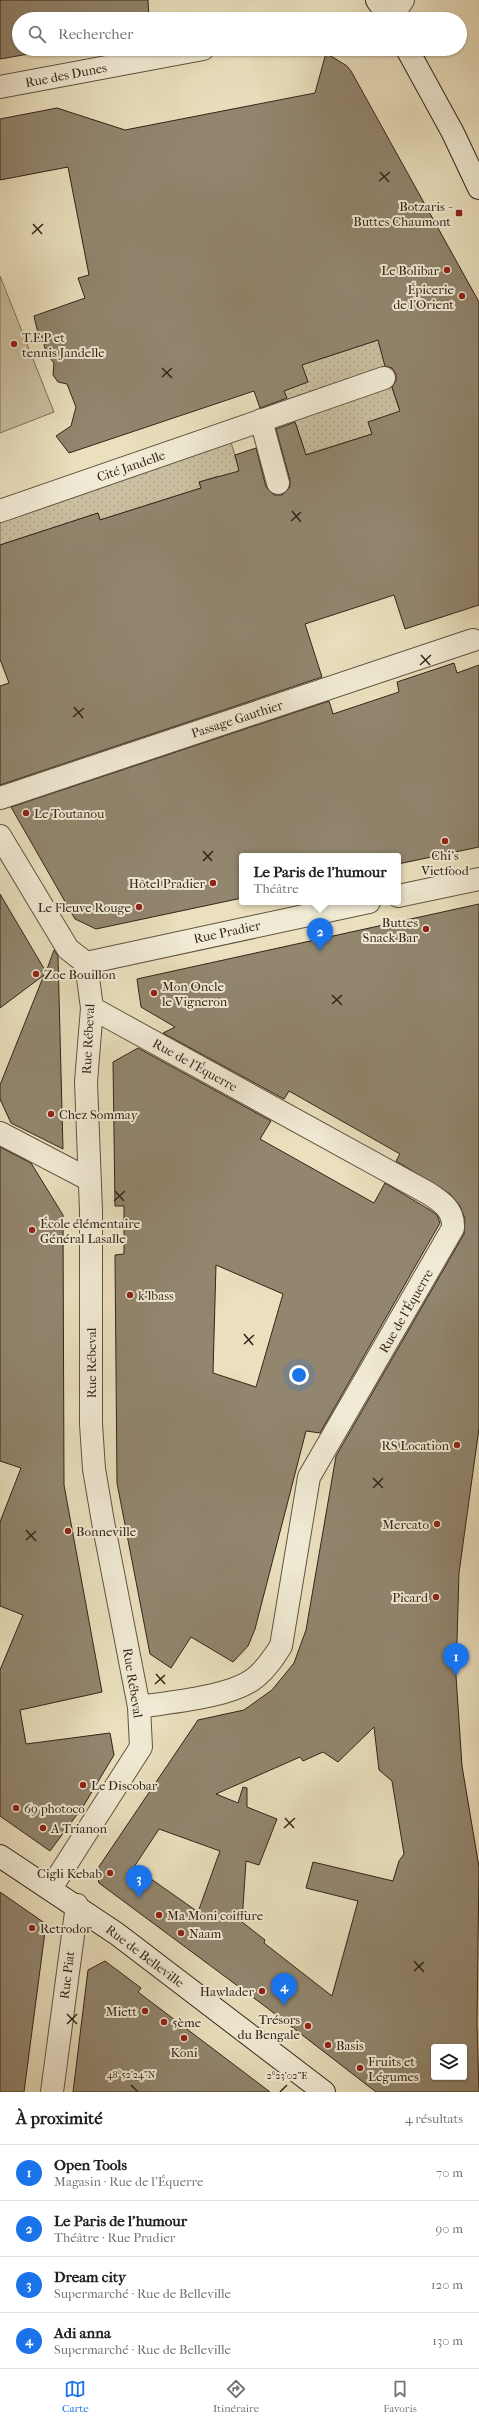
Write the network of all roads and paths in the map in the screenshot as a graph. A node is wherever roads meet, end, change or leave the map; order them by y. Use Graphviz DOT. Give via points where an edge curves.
graph roads {
  1 [pos="377,0"];
  2 [pos="403,0"];
  3 [pos="385,12"];
  4 [pos="395,12"];
  5 [pos="166,56"];
  6 [pos="411,56"];
  7 [pos="0,87"];
  8 [pos="479,188"];
  9 [pos="384,378"];
  10 [pos="261,420"];
  11 [pos="278,483"];
  12 [pos="0,511"];
  13 [pos="473,640"];
  14 [pos="0,798"];
  15 [pos="0,836"];
  16 [pos="479,879"];
  17 [pos="401,895"];
  18 [pos="355,905"];
  19 [pos="86,963"];
  20 [pos="92,1008"];
  21 [pos="0,1134"];
  22 [pos="90,1180"];
  23 [pos="139,1707"];
  24 [pos="0,1856"];
  25 [pos="51,1888"];
  26 [pos="77,1905"];
  27 [pos="52,2092"];
  28 [pos="324,2092"];
  1 -- 3 [label="street"];
  2 -- 4 [label="street"];
  5 -- 7 [label="street, Rue des Dunes"];
  6 -- 8 [label="street" via="453,133"];
  9 -- 10 [label="street, Cité Jandelle"];
  10 -- 11 [label="street"];
  10 -- 12 [label="street, Cité Jandelle"];
  13 -- 14 [label="street, Passage Gauthier"];
  15 -- 19 [label="street" via="68,949"];
  16 -- 17 [label="street"];
  18 -- 19 [label="street, Rue Pradier"];
  19 -- 20 [label="street, Rue Rébeval"];
  20 -- 22 [label="street, Rue Rébeval" via="86,1082"];
  20 -- 23 [label="street, Rue de l'Équerre" via="428,1193 445,1204 454,1218 453,1228 309,1477 281,1646 256,1678 234,1690"];
  21 -- 22 [label="street"];
  22 -- 23 [label="street, Rue Rébeval" via="91,1424 94,1469"];
  23 -- 25 [label="street, Rue Rébeval" via="141,1747"];
  24 -- 25 [label="street, Rue de Belleville"];
  25 -- 26 [label="street, Rue de Belleville"];
  26 -- 27 [label="street, Rue Piat"];
  26 -- 28 [label="street, Rue de Belleville"];
}
